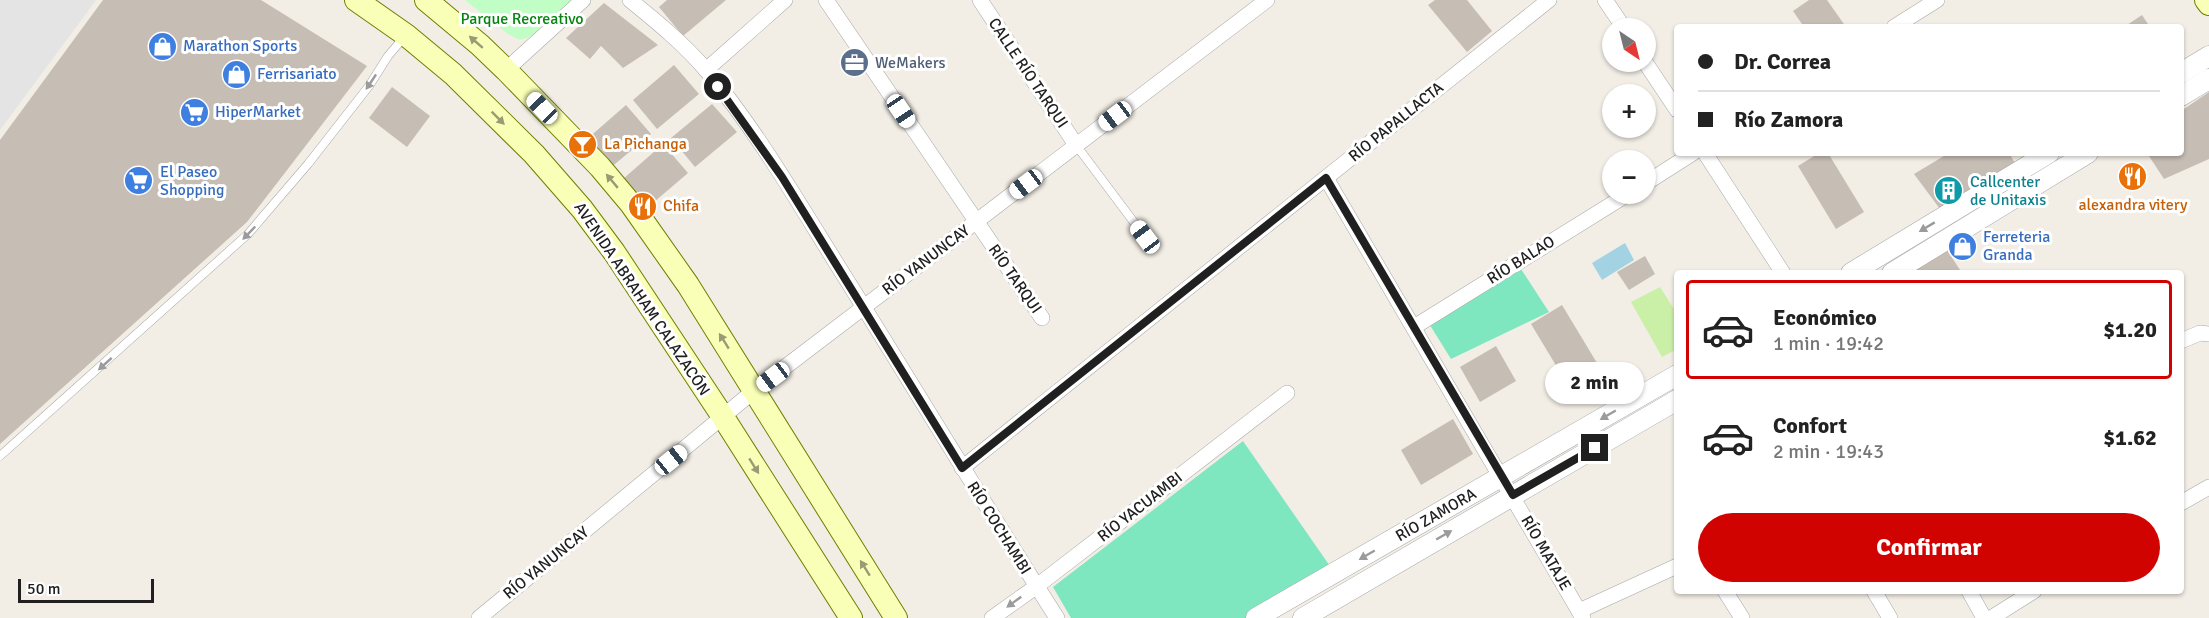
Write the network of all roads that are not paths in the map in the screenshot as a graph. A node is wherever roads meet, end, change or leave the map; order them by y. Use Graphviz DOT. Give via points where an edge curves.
graph roads {
  1 [pos="356,0"];
  2 [pos="426,0"];
  3 [pos="583,0"];
  4 [pos="630,0"];
  5 [pos="785,0"];
  6 [pos="826,0"];
  7 [pos="980,0"];
  8 [pos="1267,0"];
  9 [pos="1549,0"];
  10 [pos="1605,0"];
  11 [pos="1937,0"];
  12 [pos="1617,18"];
  13 [pos="1899,24"];
  14 [pos="406,35"];
  15 [pos="2209,56"];
  16 [pos="506,70"];
  17 [pos="706,70"];
  18 [pos="2184,71"];
  19 [pos="1652,72"];
  20 [pos="2209,79"];
  21 [pos="2184,94"];
  22 [pos="1674,106"];
  23 [pos="1076,146"];
  24 [pos="1689,156"];
  25 [pos="1707,156"];
  26 [pos="2044,156"];
  27 [pos="2083,156"];
  28 [pos="1656,177"];
  29 [pos="1326,178"];
  30 [pos="1612,204"];
  31 [pos="976,222"];
  32 [pos="1145,237"];
  33 [pos="1781,270"];
  34 [pos="1856,270"];
  35 [pos="1897,270"];
  36 [pos="864,307"];
  37 [pos="1042,318"];
  38 [pos="1414,327"];
  39 [pos="2209,334"];
  40 [pos="2184,340"];
  41 [pos="1674,377"];
  42 [pos="755,390"];
  43 [pos="1287,393"];
  44 [pos="1674,402"];
  45 [pos="723,417"];
  46 [pos="0,456"];
  47 [pos="962,468"];
  48 [pos="1502,477"];
  49 [pos="2209,487"];
  50 [pos="1513,495"];
  51 [pos="2184,501"];
  52 [pos="1674,568"];
  53 [pos="1037,586"];
  54 [pos="1727,594"];
  55 [pos="1876,594"];
  56 [pos="1971,594"];
  57 [pos="2029,594"];
  58 [pos="1581,614"];
  59 [pos="479,618"];
  60 [pos="851,618"];
  61 [pos="896,618"];
  62 [pos="992,618"];
  63 [pos="1057,618"];
  64 [pos="1256,618"];
  65 [pos="1303,618"];
  66 [pos="1742,618"];
  67 [pos="1890,618"];
  68 [pos="1984,618"];
  69 [pos="1991,618"];
  1 -- 14 [label="main road, AVENIDA ABRAHAM CALAZACÓN"];
  16 -- 2 [label="main road, one-way"];
  3 -- 16 [label="street"];
  4 -- 17 [label="street, RÍO COCHAMBI" via="663,26"];
  5 -- 17 [label="street"];
  6 -- 31 [label="street, RÍO TARQUI"];
  7 -- 23 [label="street, CALLE RÍO TARQUI"];
  8 -- 23 [label="street, RÍO YANUNCAY"];
  9 -- 29 [label="street, RÍO PAPALLACTA"];
  10 -- 12 [label="street"];
  11 -- 13 [label="street"];
  14 -- 45 [label="main road, AVENIDA ABRAHAM CALAZACÓN, one-way" via="485,105 575,200"];
  14 -- 46 [label="lane, one-way" via="308,164 248,234"];
  15 -- 18 [label="street"];
  42 -- 16 [label="main road, one-way" via="631,204"];
  17 -- 36 [label="street, RÍO COCHAMBI" via="782,177"];
  19 -- 22 [label="street"];
  20 -- 21 [label="street"];
  23 -- 31 [label="street, RÍO YANUNCAY"];
  23 -- 32 [label="lane"];
  24 -- 28 [label="street"];
  25 -- 33 [label="street"];
  26 -- 34 [label="street, one-way"];
  27 -- 35 [label="street"];
  29 -- 38 [label="street, RÍO MATAJE"];
  29 -- 47 [label="street, RÍO PAPALLACTA"];
  30 -- 38 [label="street, RÍO BALAO"];
  31 -- 36 [label="street, RÍO YANUNCAY"];
  31 -- 37 [label="street, RÍO TARQUI"];
  36 -- 42 [label="street, RÍO YANUNCAY"];
  36 -- 47 [label="street, RÍO COCHAMBI"];
  38 -- 48 [label="street, RÍO MATAJE"];
  39 -- 40 [label="street"];
  41 -- 48 [label="street, RÍO ZAMORA, one-way"];
  42 -- 45 [label="street, RÍO YANUNCAY"];
  61 -- 42 [label="main road, one-way"];
  43 -- 53 [label="street, RÍO YACUAMBI"];
  44 -- 50 [label="street, RÍO ZAMORA"];
  45 -- 59 [label="street, RÍO YANUNCAY"];
  45 -- 60 [label="main road, AVENIDA ABRAHAM CALAZACÓN, one-way"];
  47 -- 53 [label="street, RÍO COCHAMBI"];
  48 -- 50 [label="street, RÍO MATAJE"];
  48 -- 64 [label="street, RÍO ZAMORA, one-way"];
  49 -- 51 [label="street"];
  50 -- 58 [label="street, RÍO MATAJE"];
  65 -- 50 [label="street, RÍO ZAMORA, one-way"];
  52 -- 58 [label="street"];
  53 -- 62 [label="street, RÍO YACUAMBI, one-way"];
  53 -- 63 [label="street, RÍO COCHAMBI"];
  54 -- 66 [label="street"];
  55 -- 67 [label="street"];
  56 -- 68 [label="street"];
  57 -- 69 [label="street"];
}
